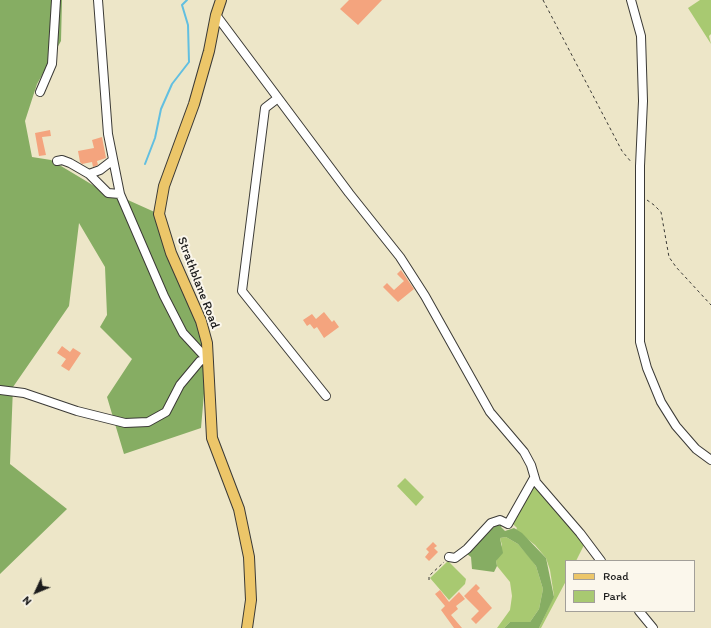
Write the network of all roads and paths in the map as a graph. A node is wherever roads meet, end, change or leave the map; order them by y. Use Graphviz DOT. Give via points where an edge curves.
graph roads {
  1 [pos="56,0"];
  2 [pos="98,0"];
  3 [pos="221,0"];
  4 [pos="543,0"];
  5 [pos="631,0"];
  6 [pos="216,15"];
  7 [pos="40,92"];
  8 [pos="278,98"];
  9 [pos="113,160"];
  10 [pos="58,162"];
  11 [pos="640,166"];
  12 [pos="89,174"];
  13 [pos="120,194"];
  14 [pos="640,198"];
  15 [pos="711,305"];
  16 [pos="0,390"];
  17 [pos="326,396"];
  18 [pos="711,460"];
  19 [pos="534,478"];
  20 [pos="449,557"];
  21 [pos="600,560"];
  22 [pos="429,580"];
  23 [pos="640,612"];
  24 [pos="247,628"];
  25 [pos="653,628"];
  1 -- 7 [label="street" via="52,64"];
  2 -- 9 [label="street" via="108,134"];
  3 -- 6 [label="main road, Strathblane Road"];
  4 -- 11 [label="path" via="622,152 630,162"];
  5 -- 11 [label="street" via="641,36 643,101"];
  6 -- 8 [label="street"];
  6 -- 24 [label="main road, Strathblane Road" via="194,104 164,186 159,214 171,253 201,321 207,343 212,438 239,509 249,557 251,600"];
  8 -- 17 [label="street" via="266,108 242,291"];
  8 -- 19 [label="street" via="400,257 425,296 490,412 524,452"];
  9 -- 12 [label="street" via="100,170"];
  9 -- 13 [label="street"];
  10 -- 12 [label="street" via="70,163"];
  11 -- 14 [label="street"];
  12 -- 13 [label="street" via="108,193"];
  13 -- 16 [label="street" via="164,296 184,333 207,359 200,361 180,385 166,412 148,422 125,423 24,394"];
  14 -- 15 [label="path" via="654,205 660,212 669,257"];
  14 -- 18 [label="street" via="640,342 646,368 661,402 676,426 696,449"];
  19 -- 20 [label="street" via="508,524 500,520 491,524 456,558"];
  19 -- 21 [label="street"];
  20 -- 22 [label="path" via="429,576"];
  23 -- 25 [label="street"];
}
